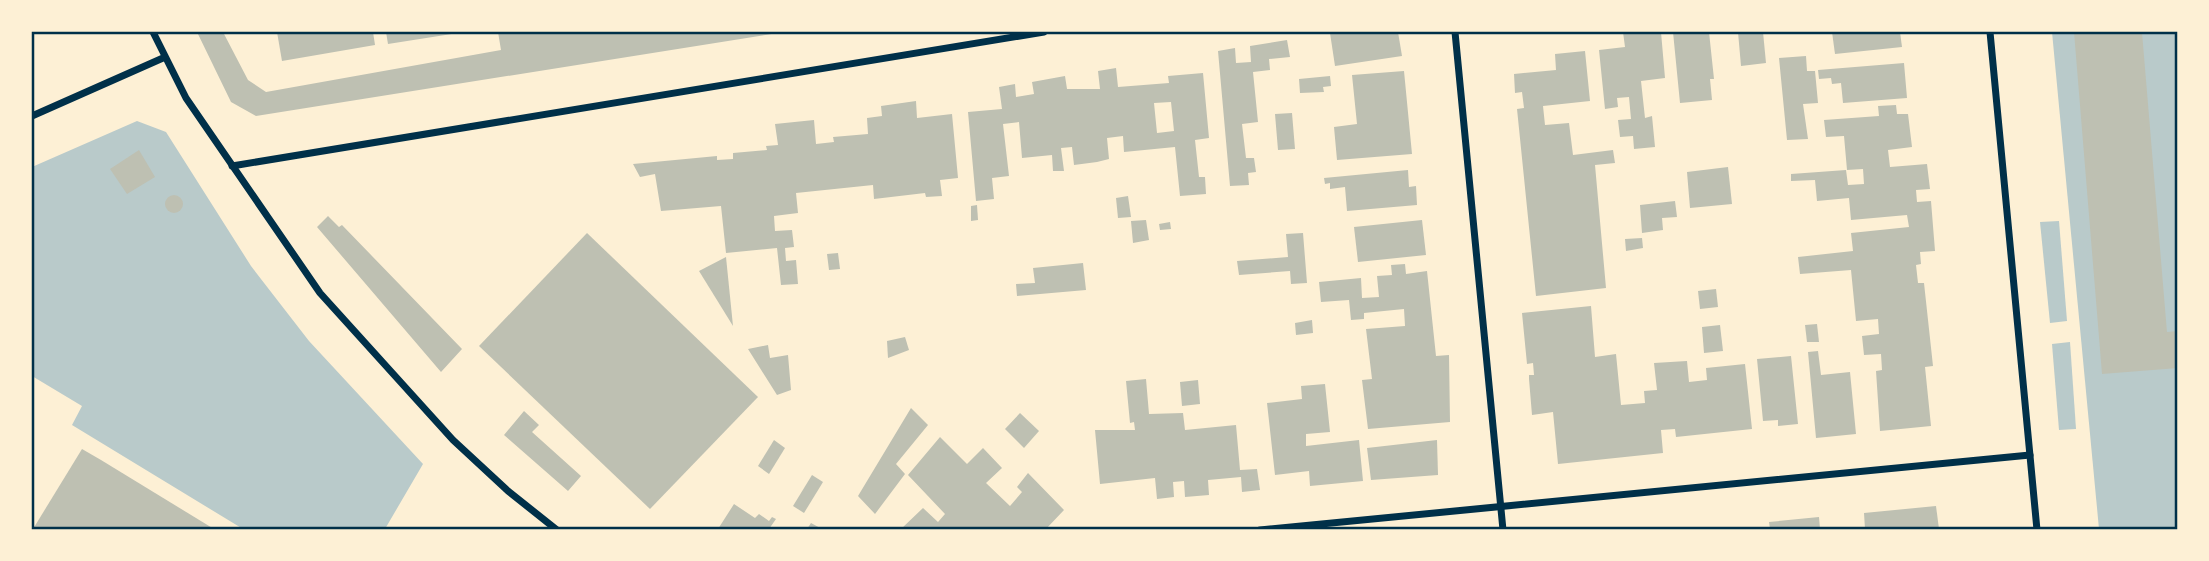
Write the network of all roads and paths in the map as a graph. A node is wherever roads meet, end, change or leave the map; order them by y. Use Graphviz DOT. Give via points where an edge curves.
graph roads {
  1 [pos="152,32"];
  2 [pos="1044,32"];
  3 [pos="1455,32"];
  4 [pos="1990,32"];
  5 [pos="163,58"];
  6 [pos="32,116"];
  7 [pos="232,166"];
  8 [pos="2029,455"];
  9 [pos="1500,506"];
  10 [pos="557,530"];
  11 [pos="1260,530"];
  12 [pos="1503,530"];
  13 [pos="2037,530"];
  1 -- 5 [label="street"];
  2 -- 7 [label="street"];
  3 -- 9 [label="street"];
  4 -- 8 [label="street"];
  5 -- 6 [label="street"];
  5 -- 7 [label="street"];
  7 -- 10 [label="street" via="292,255 358,337 453,440"];
  8 -- 9 [label="street"];
  8 -- 13 [label="street"];
  9 -- 11 [label="street"];
  9 -- 12 [label="street"];
}
